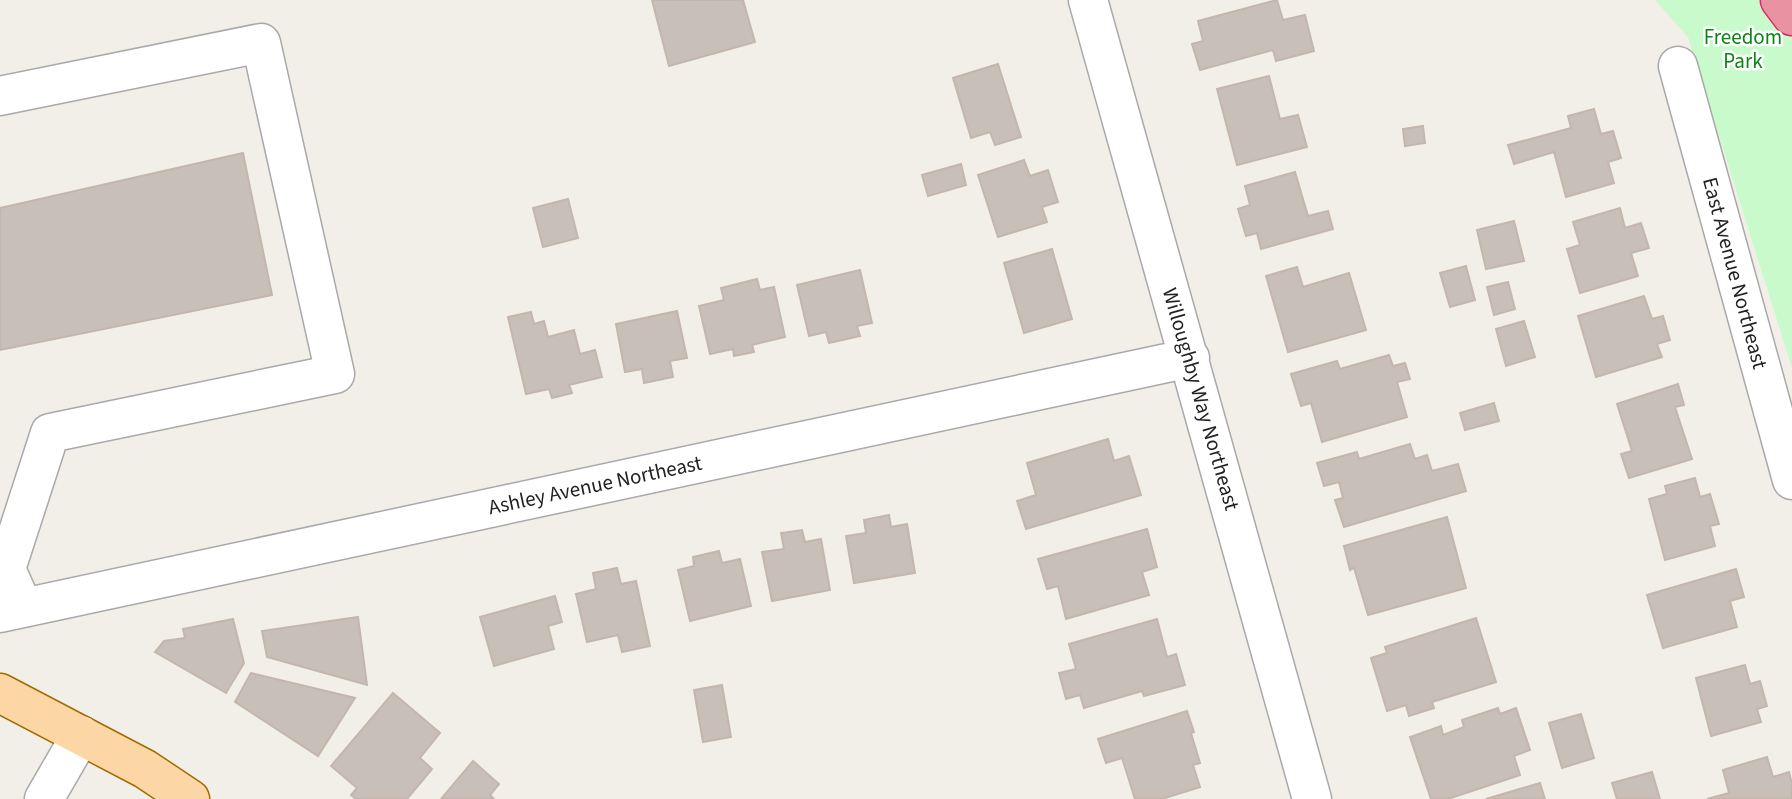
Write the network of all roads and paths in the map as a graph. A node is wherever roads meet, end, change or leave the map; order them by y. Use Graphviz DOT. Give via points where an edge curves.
graph roads {
  1 [pos="1088,0"];
  2 [pos="1780,0"];
  3 [pos="1792,16"];
  4 [pos="1678,66"];
  5 [pos="0,96"];
  6 [pos="1190,358"];
  7 [pos="1792,480"];
  8 [pos="11,610"];
  9 [pos="0,693"];
  10 [pos="81,735"];
  11 [pos="44,799"];
  12 [pos="190,799"];
  13 [pos="1312,799"];
  1 -- 6 [label="street, Willoughby Way Northeast"];
  2 -- 3 [label="highway"];
  4 -- 7 [label="street, East Avenue Northeast"];
  5 -- 8 [label="street" via="261,43 335,374 50,433 6,569"];
  6 -- 8 [label="street, Ashley Avenue Northeast"];
  6 -- 13 [label="street, Willoughby Way Northeast"];
  9 -- 10 [label="main road"];
  10 -- 11 [label="street"];
  10 -- 12 [label="main road"];
}
